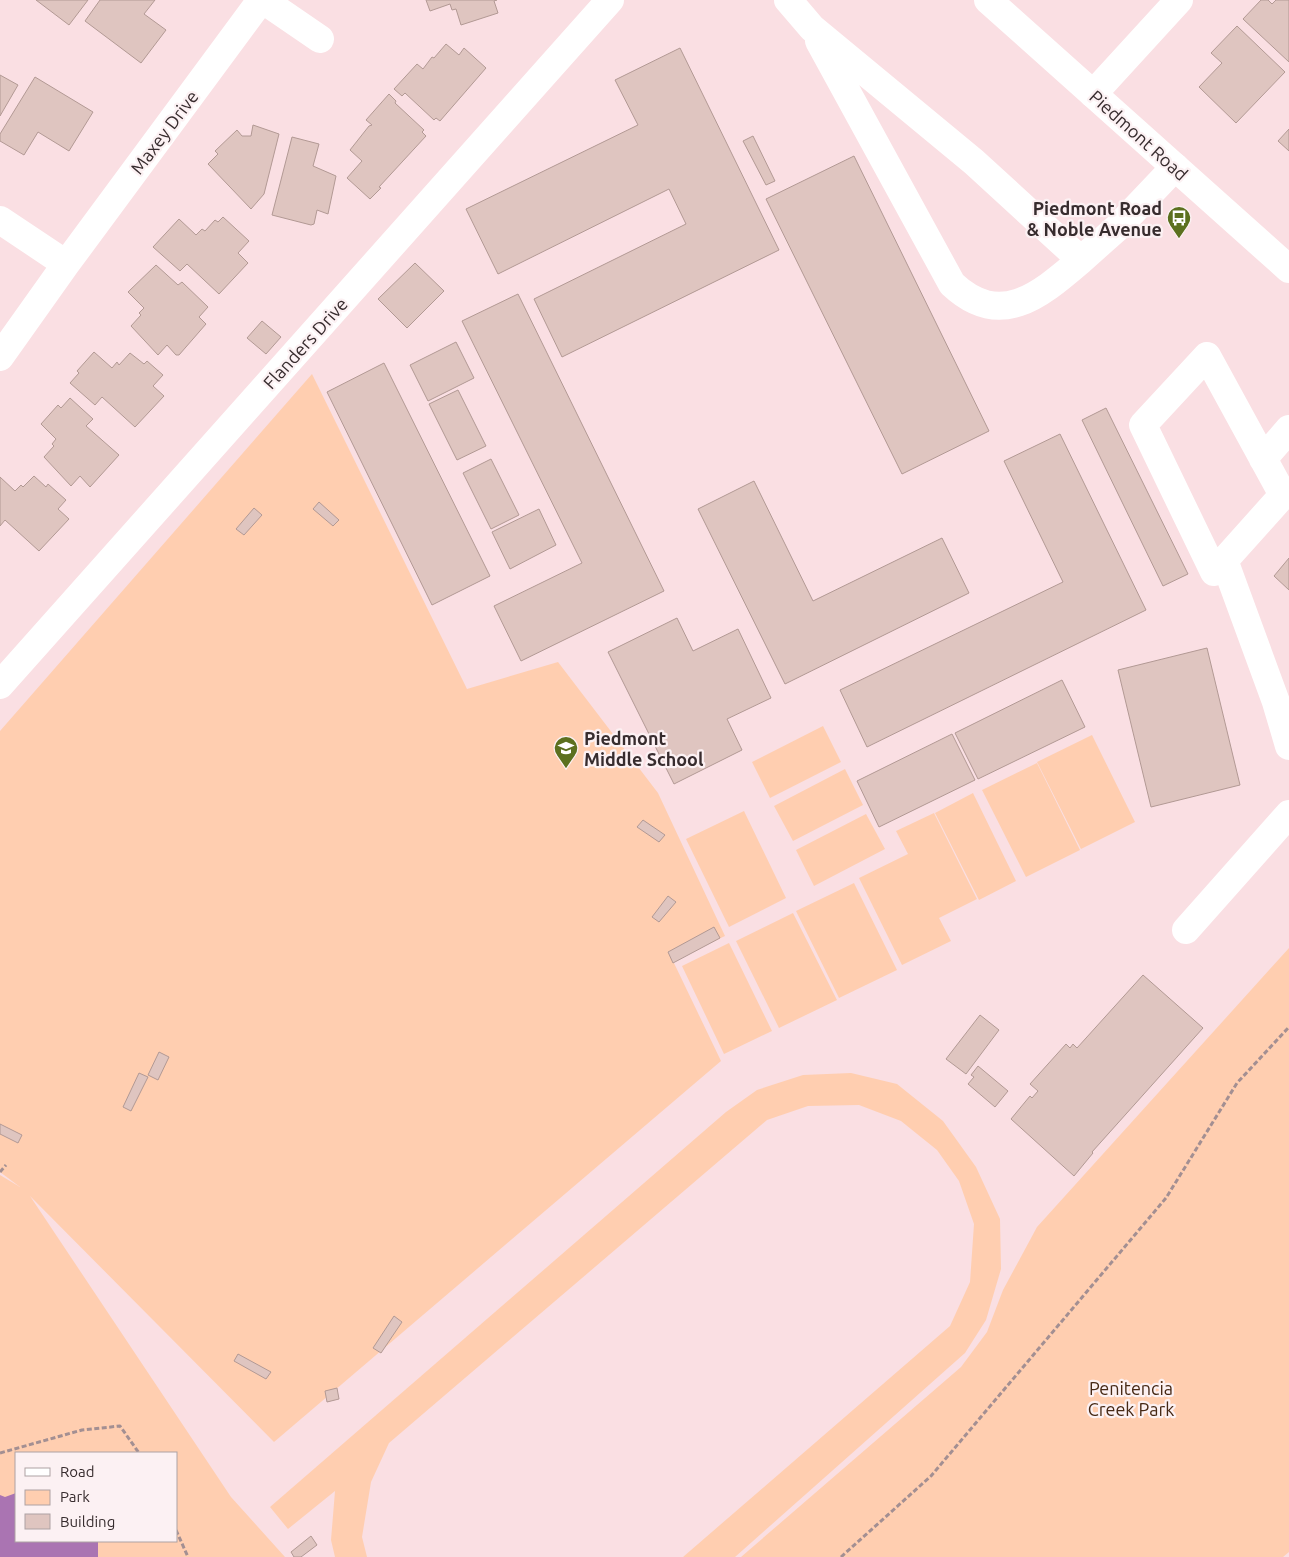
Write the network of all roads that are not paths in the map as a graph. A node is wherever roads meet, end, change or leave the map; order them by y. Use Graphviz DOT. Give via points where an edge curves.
graph roads {
  1 [pos="262,0"];
  2 [pos="610,0"];
  3 [pos="788,0"];
  4 [pos="988,0"];
  5 [pos="1179,0"];
  6 [pos="812,28"];
  7 [pos="320,39"];
  8 [pos="1093,94"];
  9 [pos="1175,167"];
  10 [pos="0,220"];
  11 [pos="1081,260"];
  12 [pos="66,264"];
  13 [pos="1289,269"];
  14 [pos="0,357"];
  15 [pos="1289,429"];
  16 [pos="1263,459"];
  17 [pos="1224,560"];
  18 [pos="0,685"];
  19 [pos="1289,746"];
  20 [pos="1289,814"];
  21 [pos="1186,930"];
  1 -- 7 [label="street, Maxey Drive"];
  1 -- 12 [label="street, Maxey Drive"];
  2 -- 18 [label="street, Flanders Drive"];
  3 -- 6 [label="street"];
  4 -- 8 [label="street, Piedmont Road"];
  5 -- 8 [label="street"];
  6 -- 11 [label="street" via="974,162"];
  6 -- 11 [label="street" via="952,284 963,294 985,306 1019,304 1046,290"];
  8 -- 9 [label="street, Piedmont Road"];
  9 -- 11 [label="street" via="1118,227"];
  9 -- 13 [label="street, Piedmont Road"];
  10 -- 12 [label="street"];
  12 -- 14 [label="street, Maxey Drive"];
  15 -- 16 [label="street"];
  16 -- 17 [label="street" via="1283,495"];
  16 -- 17 [label="street" via="1207,356 1143,425 1214,572"];
  17 -- 19 [label="street"];
  20 -- 21 [label="street"];
}
